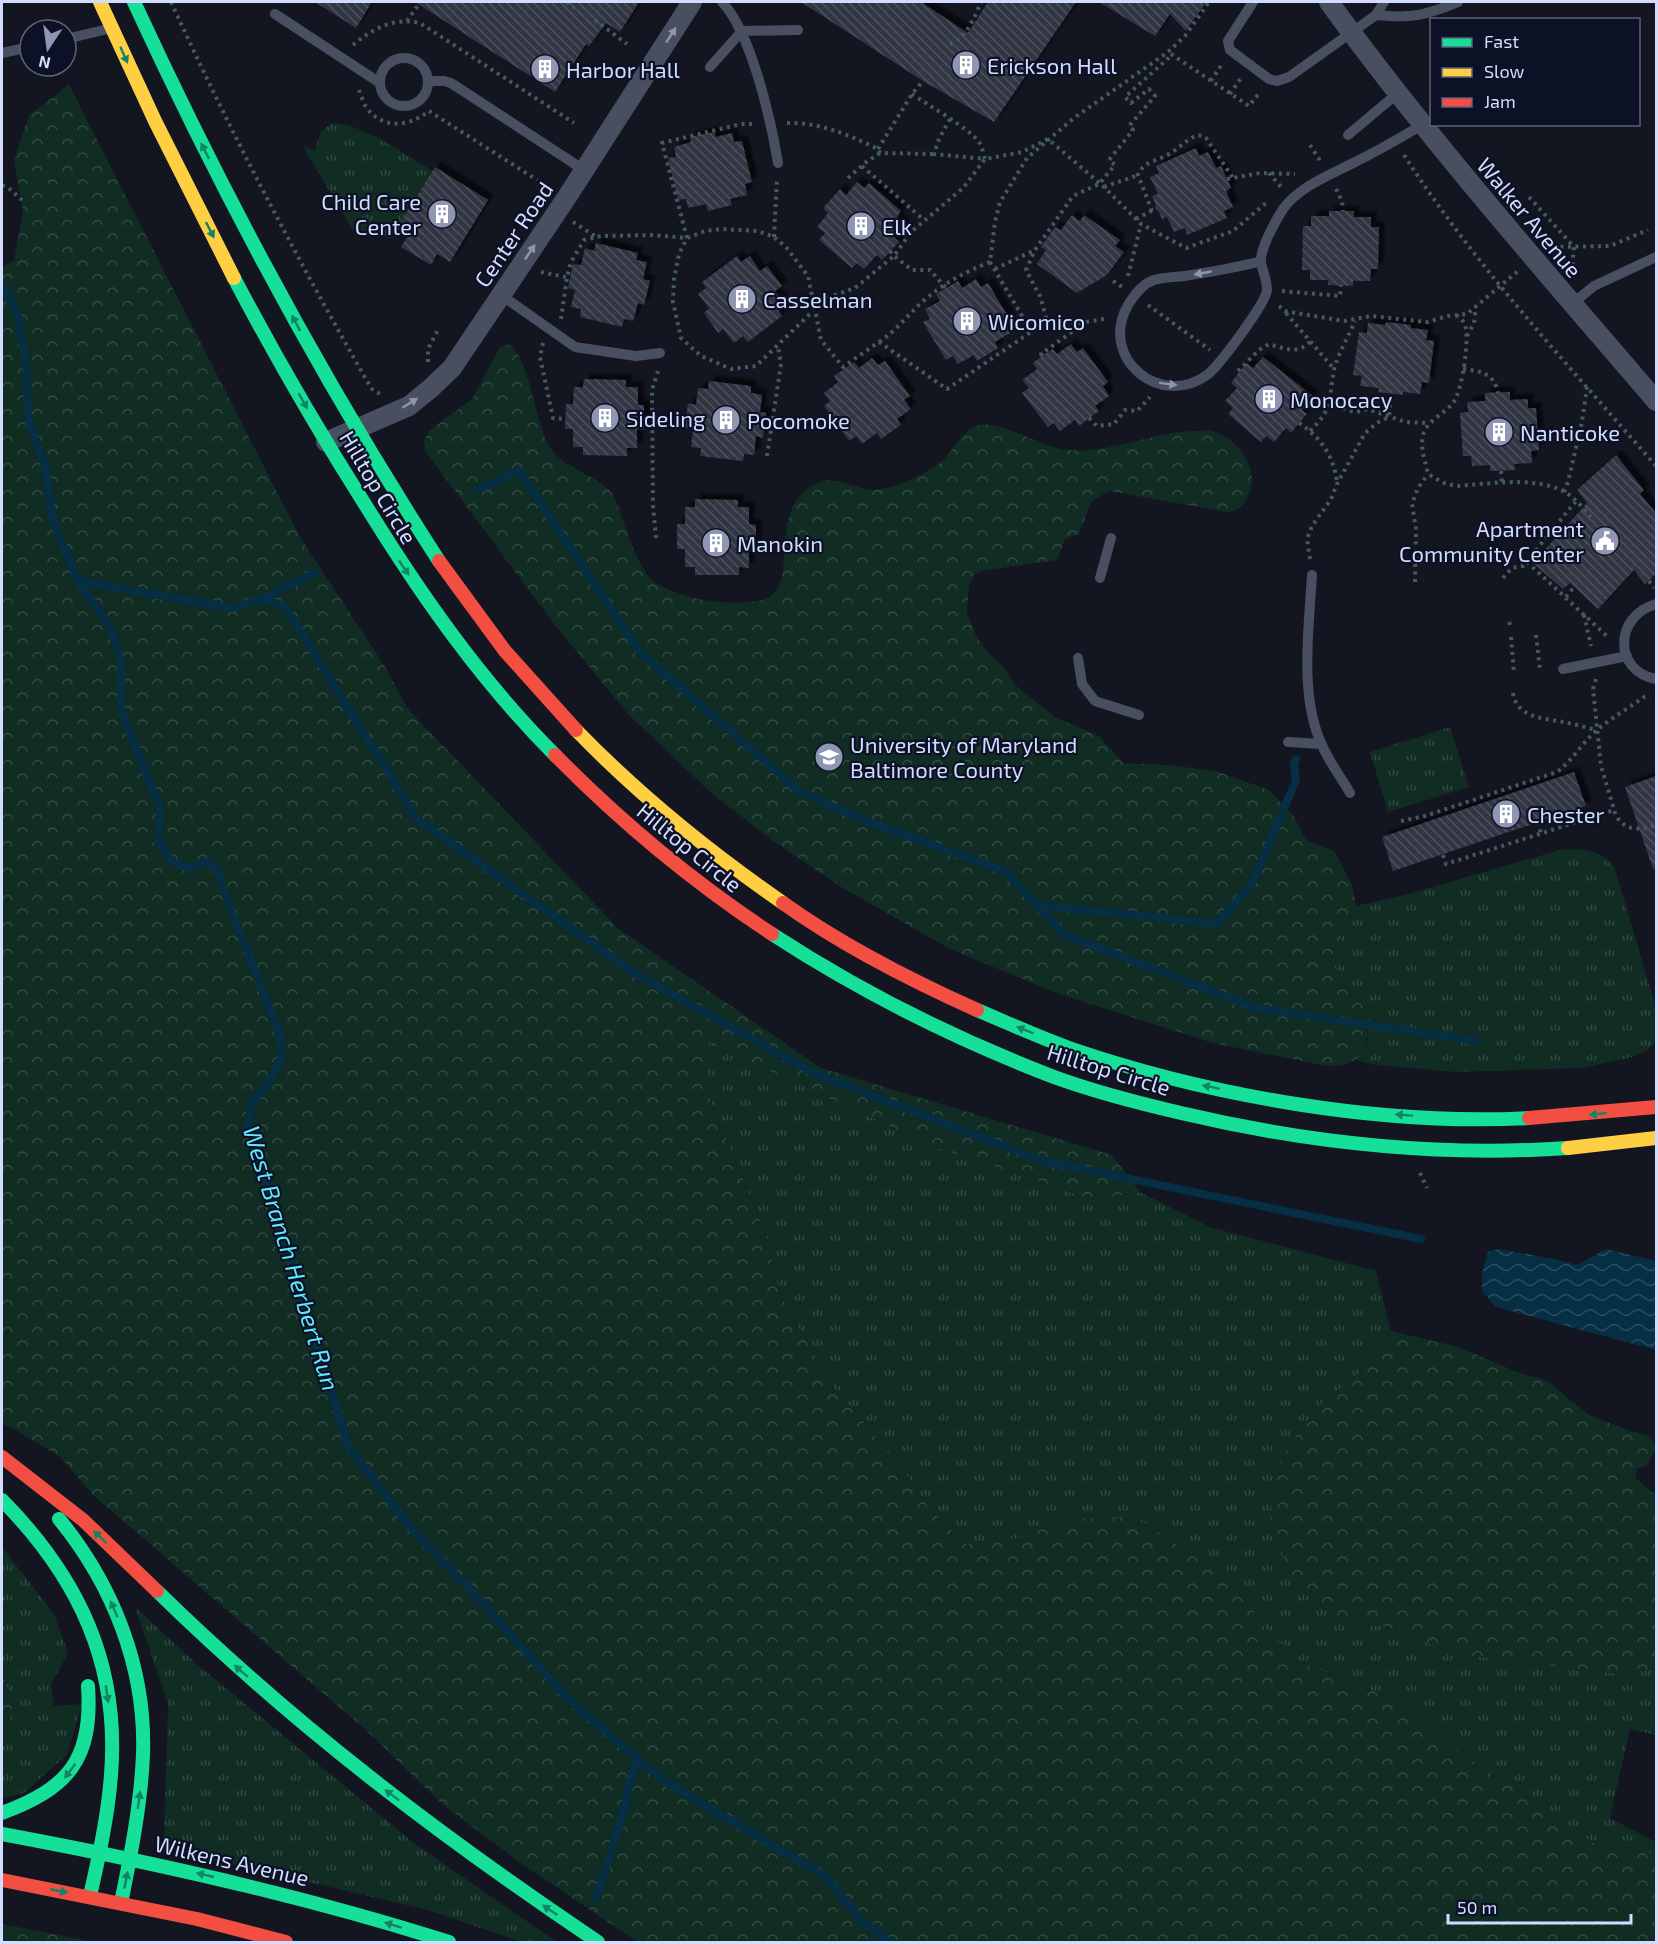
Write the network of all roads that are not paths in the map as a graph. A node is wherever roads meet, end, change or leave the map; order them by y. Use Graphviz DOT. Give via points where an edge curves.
graph roads {
  1 [pos="100,2"];
  2 [pos="135,2"];
  3 [pos="692,2"];
  4 [pos="722,2"];
  5 [pos="1253,2"];
  6 [pos="1329,2"];
  7 [pos="1384,2"];
  8 [pos="1458,2"];
  9 [pos="275,14"];
  10 [pos="1376,15"];
  11 [pos="112,28"];
  12 [pos="798,30"];
  13 [pos="742,31"];
  14 [pos="1351,32"];
  15 [pos="78,36"];
  16 [pos="18,50"];
  17 [pos="2,53"];
  18 [pos="710,68"];
  19 [pos="428,81"];
  20 [pos="380,83"];
  21 [pos="1398,93"];
  22 [pos="1422,125"];
  23 [pos="1348,135"];
  24 [pos="778,163"];
  25 [pos="584,170"];
  26 [pos="1656,257"];
  27 [pos="1261,261"];
  28 [pos="501,295"];
  29 [pos="1572,304"];
  30 [pos="660,353"];
  31 [pos="1656,401"];
  32 [pos="358,428"];
  33 [pos="326,442"];
  34 [pos="1112,538"];
  35 [pos="1311,575"];
  36 [pos="1100,578"];
  37 [pos="1656,604"];
  38 [pos="1627,656"];
  39 [pos="1078,658"];
  40 [pos="1563,669"];
  41 [pos="1656,679"];
  42 [pos="1139,715"];
  43 [pos="1288,742"];
  44 [pos="1321,744"];
  45 [pos="1350,793"];
  46 [pos="1656,1107"];
  47 [pos="1656,1138"];
  48 [pos="2,1458"];
  49 [pos="2,1500"];
  50 [pos="2,1508"];
  51 [pos="46,1576"];
  52 [pos="86,1676"];
  53 [pos="2,1813"];
  54 [pos="2,1834"];
  55 [pos="99,1851"];
  56 [pos="130,1858"];
  57 [pos="2,1880"];
  58 [pos="90,1896"];
  59 [pos="122,1903"];
  60 [pos="286,1942"];
  61 [pos="449,1942"];
  62 [pos="598,1942"];
  1 -- 11 [label="main road, Hilltop Circle"];
  32 -- 2 [label="main road, Hilltop Circle, one-way" via="236,212"];
  25 -- 3 [label="street, Center Road, one-way"];
  4 -- 13 [label="lane"];
  5 -- 14 [label="lane" via="1228,41 1230,50 1269,79 1289,77"];
  6 -- 14 [label="street, Walker Avenue"];
  7 -- 10 [label="lane"];
  8 -- 10 [label="lane" via="1427,14 1400,18"];
  9 -- 20 [label="lane"];
  10 -- 14 [label="lane"];
  11 -- 15 [label="lane"];
  11 -- 33 [label="main road, Hilltop Circle, one-way" via="266,336"];
  12 -- 13 [label="lane"];
  13 -- 18 [label="lane"];
  13 -- 24 [label="lane" via="771,123"];
  14 -- 21 [label="street, Walker Avenue"];
  16 -- 17 [label="lane"];
  19 -- 20 [label="lane" via="421,64 403,58 387,66"];
  19 -- 20 [label="lane" via="423,98 406,106 388,100"];
  19 -- 25 [label="lane" via="451,83"];
  21 -- 22 [label="street, Walker Avenue"];
  21 -- 23 [label="lane"];
  22 -- 27 [label="lane" via="1293,198 1273,227"];
  22 -- 29 [label="street, Walker Avenue"];
  28 -- 25 [label="street, Center Road, one-way"];
  26 -- 29 [label="lane" via="1594,286"];
  27 -- 27 [label="lane, one-way" via="1154,280 1133,296 1122,316 1119,330 1127,361 1136,372 1155,382 1183,385 1207,375 1246,327 1265,296"];
  28 -- 30 [label="lane" via="575,347 636,356"];
  32 -- 28 [label="street, Center Road, one-way" via="409,406 431,388 452,368"];
  29 -- 31 [label="street, Walker Avenue"];
  32 -- 33 [label="street, Center Road"];
  46 -- 32 [label="main road, Hilltop Circle, one-way" via="1561,1118 1460,1120 1266,1098 1173,1079 1067,1047 961,1004 864,954 756,887 685,832 580,736 504,650 430,548"];
  33 -- 47 [label="main road, Hilltop Circle, one-way" via="410,577 479,670 560,762 656,849 745,919 849,983 950,1034 1058,1078 1167,1110 1261,1131 1359,1144 1461,1150 1562,1148"];
  34 -- 36 [label="lane"];
  35 -- 44 [label="lane" via="1308,698"];
  37 -- 38 [label="lane" via="1645,607 1626,628"];
  38 -- 40 [label="lane"];
  38 -- 41 [label="lane" via="1640,673"];
  39 -- 42 [label="lane" via="1082,684 1095,701"];
  43 -- 44 [label="lane"];
  44 -- 45 [label="lane"];
  56 -- 48 [label="main road, one-way" via="141,1787 143,1731 136,1676 121,1624 102,1578 70,1531"];
  62 -- 48 [label="main road, one-way" via="450,1840 354,1766 221,1653 92,1529"];
  49 -- 55 [label="main road, one-way" via="46,1547 73,1589 94,1634 106,1683 112,1733 110,1782"];
  50 -- 51 [label="main road"];
  52 -- 53 [label="main road, one-way" via="91,1713 82,1754 58,1785 40,1798"];
  54 -- 55 [label="main road, Wilkens Avenue"];
  55 -- 56 [label="main road, Wilkens Avenue"];
  55 -- 58 [label="main road"];
  59 -- 56 [label="main road, one-way"];
  61 -- 56 [label="main road, Wilkens Avenue, one-way" via="327,1905"];
  57 -- 58 [label="main road, one-way"];
  58 -- 59 [label="main road"];
  59 -- 60 [label="main road"];
}
